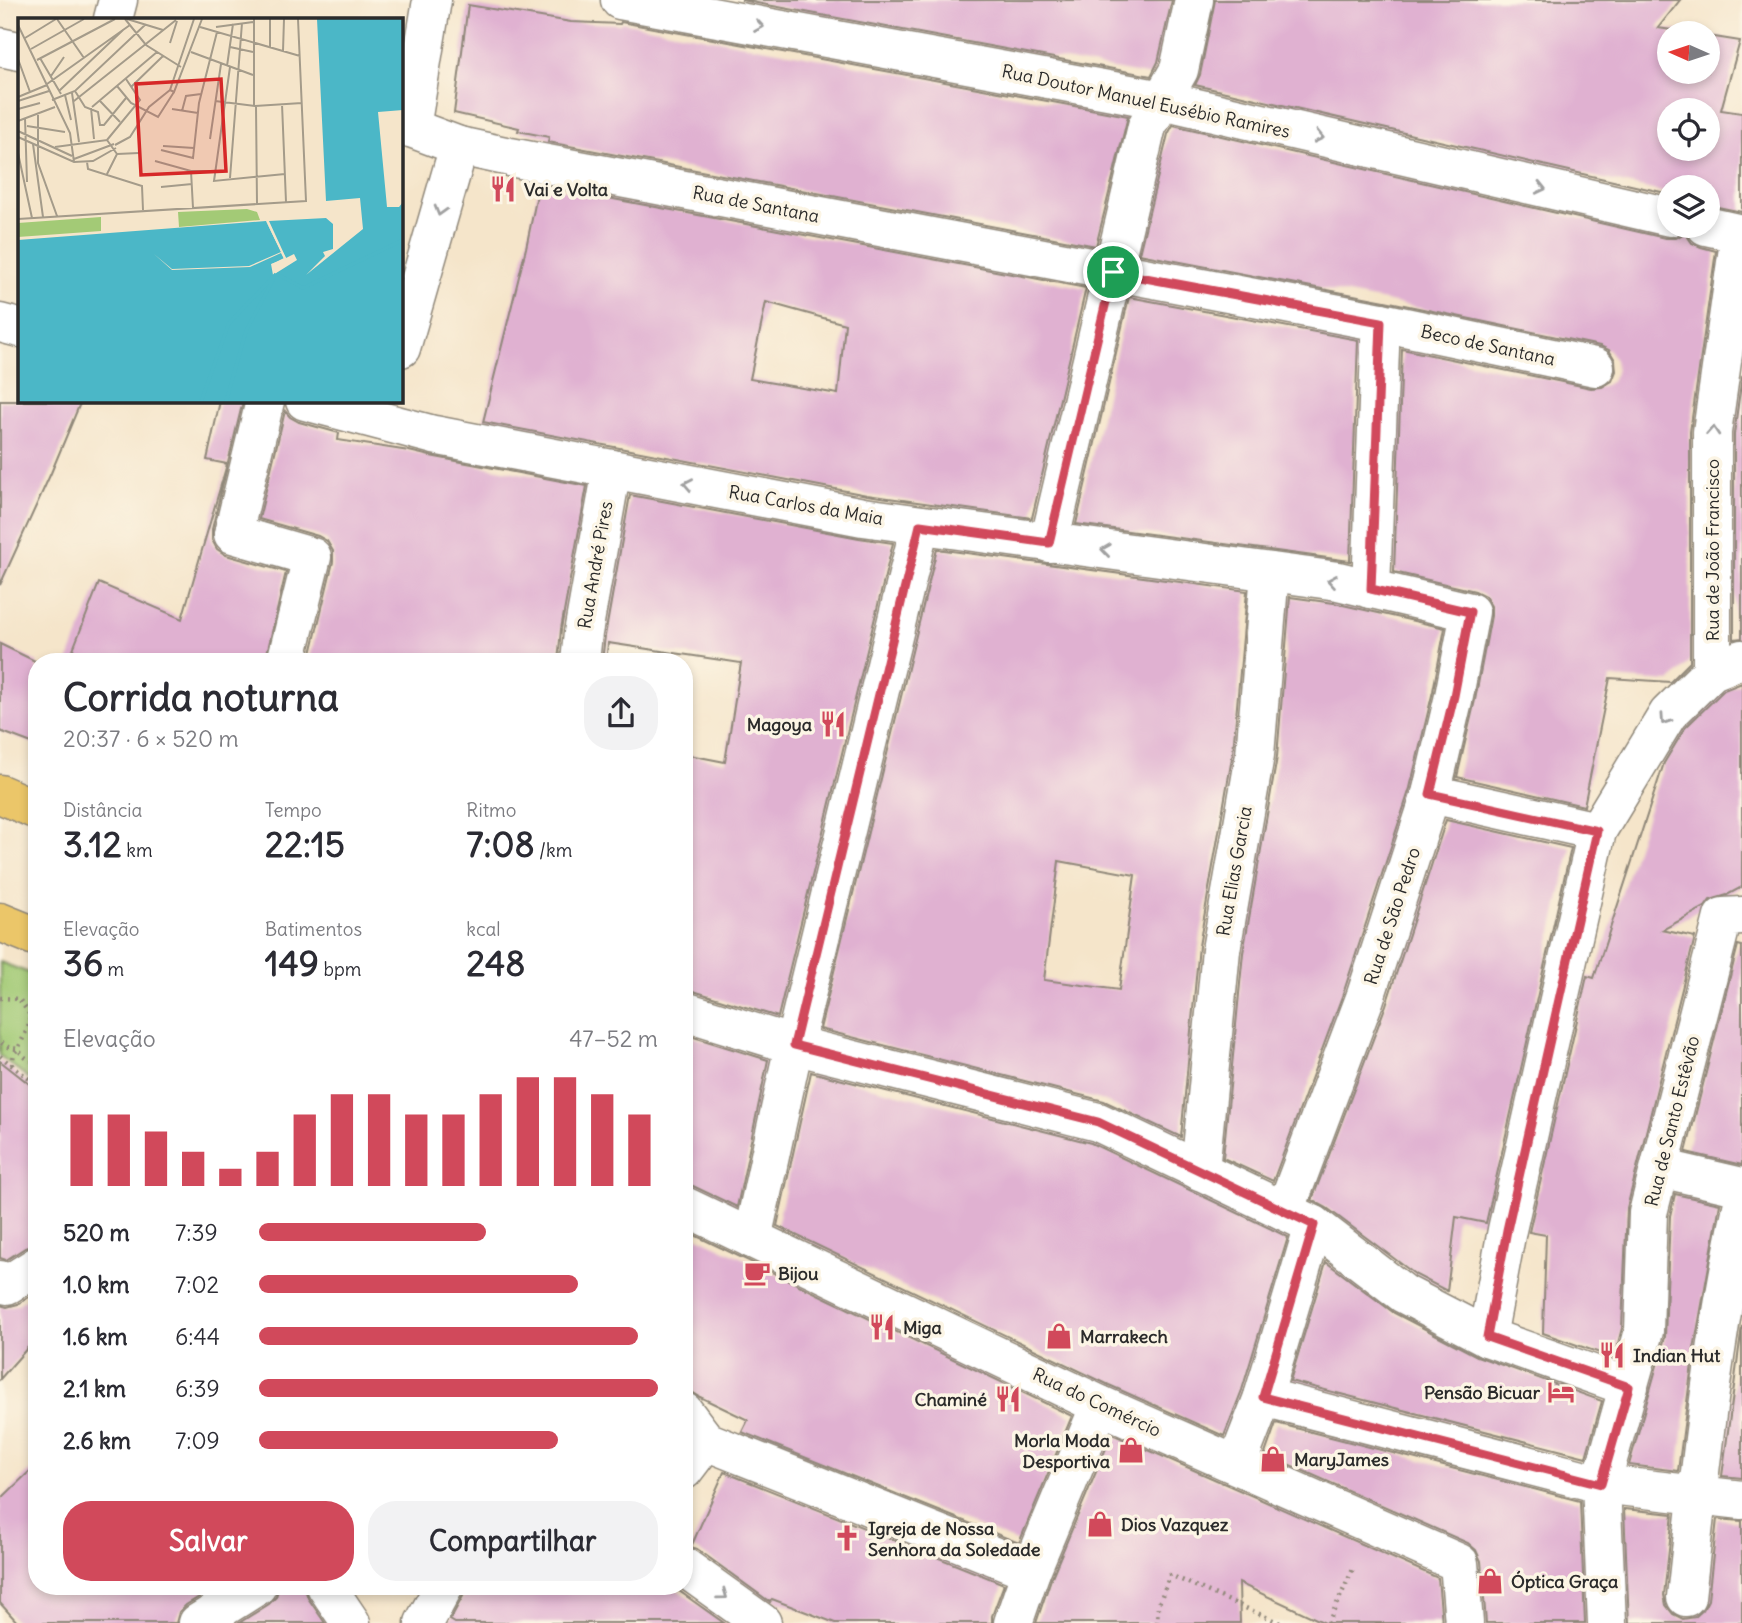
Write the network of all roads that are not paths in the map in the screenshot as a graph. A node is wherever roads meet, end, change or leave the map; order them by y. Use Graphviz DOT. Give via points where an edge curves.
graph roads {
  1 [pos="118,0"];
  2 [pos="432,0"];
  3 [pos="620,0"];
  4 [pos="1194,0"];
  5 [pos="113,18"];
  6 [pos="0,47"];
  7 [pos="18,51"];
  8 [pos="1162,100"];
  9 [pos="406,127"];
  10 [pos="459,146"];
  11 [pos="1657,214"];
  12 [pos="1729,231"];
  13 [pos="1113,272"];
  14 [pos="1381,322"];
  15 [pos="0,323"];
  16 [pos="18,328"];
  17 [pos="402,345"];
  18 [pos="1595,368"];
  19 [pos="265,402"];
  20 [pos="313,402"];
  21 [pos="383,411"];
  22 [pos="612,469"];
  23 [pos="920,525"];
  24 [pos="1049,543"];
  25 [pos="1270,572"];
  26 [pos="1371,589"];
  27 [pos="1470,612"];
  28 [pos="288,653"];
  29 [pos="581,653"];
  30 [pos="1727,665"];
  31 [pos="0,794"];
  32 [pos="1430,794"];
  33 [pos="28,806"];
  34 [pos="1597,831"];
  35 [pos="1742,916"];
  36 [pos="0,922"];
  37 [pos="28,933"];
  38 [pos="693,1014"];
  39 [pos="794,1045"];
  40 [pos="1660,1168"];
  41 [pos="1200,1171"];
  42 [pos="1742,1187"];
  43 [pos="1742,1208"];
  44 [pos="693,1210"];
  45 [pos="1299,1218"];
  46 [pos="752,1238"];
  47 [pos="1737,1251"];
  48 [pos="28,1272"];
  49 [pos="0,1280"];
  50 [pos="1487,1337"];
  51 [pos="1629,1387"];
  52 [pos="1263,1397"];
  53 [pos="1100,1405"];
  54 [pos="693,1441"];
  55 [pos="1237,1464"];
  56 [pos="1601,1484"];
  57 [pos="1697,1494"];
  58 [pos="1742,1500"];
  59 [pos="1031,1571"];
  60 [pos="693,1573"];
  61 [pos="243,1595"];
  62 [pos="332,1595"];
  63 [pos="439,1595"];
  64 [pos="1686,1597"];
  65 [pos="198,1623"];
  66 [pos="351,1623"];
  67 [pos="424,1623"];
  68 [pos="762,1623"];
  69 [pos="1013,1623"];
  70 [pos="1464,1623"];
  71 [pos="1607,1623"];
  1 -- 5 [label="street"];
  2 -- 9 [label="street"];
  3 -- 8 [label="street, Rua Doutor Manuel Eusébio Ramires, one-way"];
  4 -- 8 [label="street" via="1179,70"];
  6 -- 7 [label="street"];
  8 -- 11 [label="street, Rua Doutor Manuel Eusébio Ramires, one-way"];
  8 -- 13 [label="street" via="1147,126"];
  9 -- 10 [label="street, Rua de Santana"];
  10 -- 13 [label="street, Rua de Santana"];
  10 -- 17 [label="street, one-way"];
  30 -- 12 [label="street, Rua de João Francisco, one-way" via="1712,432"];
  13 -- 14 [label="street, Rua de Santana"];
  13 -- 24 [label="street"];
  14 -- 18 [label="street, Beco de Santana"];
  14 -- 26 [label="street"];
  15 -- 16 [label="street"];
  19 -- 28 [label="street" via="233,534 312,557"];
  20 -- 21 [label="street, Rua Carlos da Maia"];
  21 -- 22 [label="street, Rua Carlos da Maia" via="434,435"];
  23 -- 22 [label="street, Rua Carlos da Maia, one-way"];
  22 -- 29 [label="street, Rua André Pires"];
  23 -- 24 [label="street, Rua Carlos da Maia"];
  23 -- 39 [label="street"];
  25 -- 24 [label="street, Rua Carlos da Maia, one-way"];
  26 -- 25 [label="street, Rua Carlos da Maia, one-way"];
  25 -- 41 [label="street, Rua Elias Garcia" via="1255,755 1221,950"];
  26 -- 27 [label="street, Rua Carlos da Maia"];
  27 -- 32 [label="street, Rua de São Pedro"];
  30 -- 34 [label="street, Rua de João Francisco, one-way" via="1668,714"];
  31 -- 33 [label="main road"];
  32 -- 34 [label="street"];
  32 -- 45 [label="street, Rua de São Pedro"];
  34 -- 50 [label="street, Rua de João Francisco"];
  35 -- 40 [label="street, Rua de Santo Estêvão" via="1723,917"];
  36 -- 37 [label="main road"];
  38 -- 39 [label="street"];
  39 -- 41 [label="street" via="1098,1122"];
  39 -- 46 [label="street"];
  40 -- 42 [label="street"];
  40 -- 51 [label="street, Rua de Santo Estêvão" via="1648,1213 1644,1331"];
  41 -- 45 [label="street"];
  43 -- 47 [label="street"];
  44 -- 46 [label="street, Rua do Comércio"];
  45 -- 50 [label="street" via="1404,1294"];
  45 -- 52 [label="street, Rua de São Pedro"];
  46 -- 53 [label="street, Rua do Comércio"];
  47 -- 57 [label="street" via="1727,1278"];
  48 -- 49 [label="street" via="7,1286"];
  50 -- 51 [label="street"];
  51 -- 56 [label="street, Rua de Santo Estêvão"];
  52 -- 55 [label="street, Rua de São Pedro"];
  52 -- 56 [label="street"];
  53 -- 55 [label="street, Rua do Comércio"];
  53 -- 59 [label="street"];
  54 -- 59 [label="street"];
  55 -- 70 [label="street, Rua do Comércio" via="1459,1563"];
  56 -- 57 [label="street"];
  56 -- 71 [label="street, Rua de Santo Estêvão"];
  57 -- 58 [label="street"];
  57 -- 64 [label="street"];
  59 -- 69 [label="street"];
  60 -- 68 [label="street, one-way"];
  61 -- 65 [label="street"];
  62 -- 66 [label="street"];
  63 -- 67 [label="street"];
}
